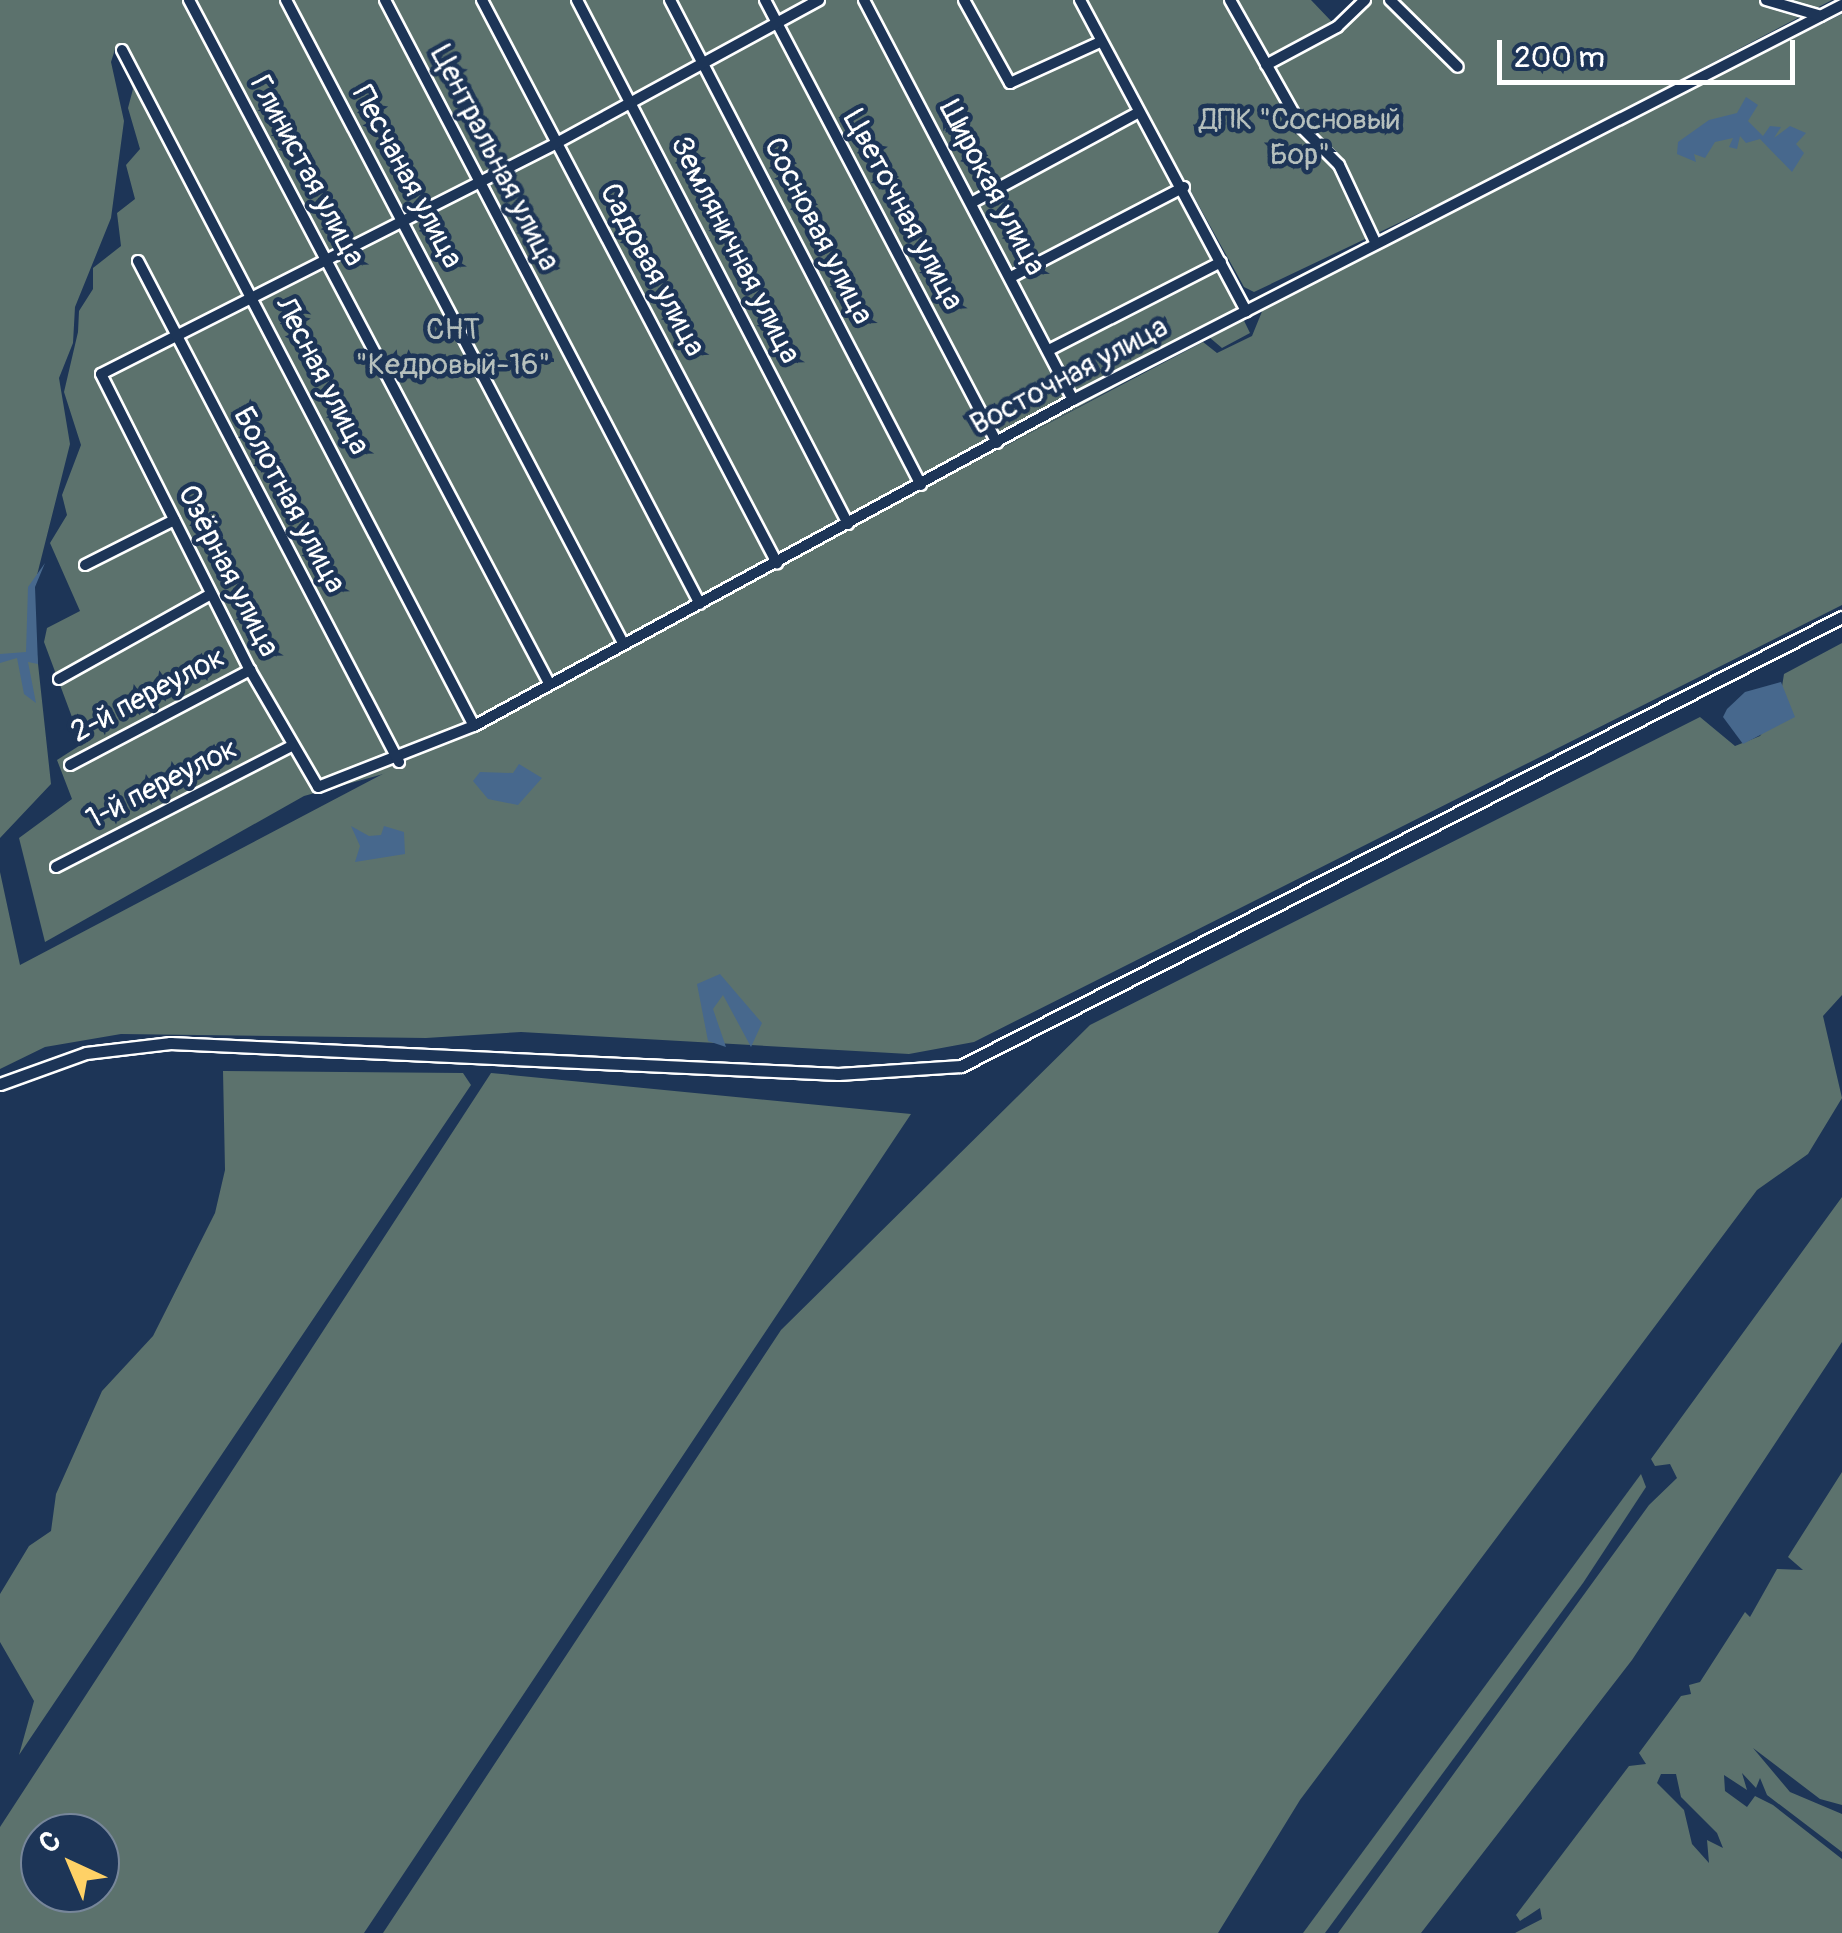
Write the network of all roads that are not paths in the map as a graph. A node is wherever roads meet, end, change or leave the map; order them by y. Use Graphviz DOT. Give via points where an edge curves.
graph roads {
  1 [pos="189,0"];
  2 [pos="286,0"];
  3 [pos="385,0"];
  4 [pos="482,0"];
  5 [pos="577,0"];
  6 [pos="670,0"];
  7 [pos="765,0"];
  8 [pos="819,0"];
  9 [pos="864,0"];
  10 [pos="964,0"];
  11 [pos="1080,0"];
  12 [pos="1230,0"];
  13 [pos="1365,0"];
  14 [pos="1390,0"];
  15 [pos="1766,0"];
  16 [pos="1842,5"];
  17 [pos="1822,16"];
  18 [pos="778,24"];
  19 [pos="1100,42"];
  20 [pos="122,50"];
  21 [pos="703,64"];
  22 [pos="1266,65"];
  23 [pos="1458,67"];
  24 [pos="631,104"];
  25 [pos="1139,112"];
  26 [pos="557,144"];
  27 [pos="479,181"];
  28 [pos="1184,186"];
  29 [pos="971,203"];
  30 [pos="403,222"];
  31 [pos="1375,242"];
  32 [pos="138,261"];
  33 [pos="326,262"];
  34 [pos="1221,262"];
  35 [pos="1011,277"];
  36 [pos="254,298"];
  37 [pos="1246,311"];
  38 [pos="176,339"];
  39 [pos="1049,350"];
  40 [pos="1073,400"];
  41 [pos="996,442"];
  42 [pos="920,484"];
  43 [pos="174,520"];
  44 [pos="848,524"];
  45 [pos="777,563"];
  46 [pos="86,566"];
  47 [pos="211,594"];
  48 [pos="700,604"];
  49 [pos="1842,617"];
  50 [pos="623,643"];
  51 [pos="250,670"];
  52 [pos="59,679"];
  53 [pos="549,684"];
  54 [pos="474,726"];
  55 [pos="291,746"];
  56 [pos="399,762"];
  57 [pos="70,765"];
  58 [pos="318,786"];
  59 [pos="56,868"];
  60 [pos="0,1084"];
  1 -- 33 [label="street, Глинистая улица"];
  2 -- 30 [label="street, Песчаная улица"];
  3 -- 27 [label="street, Центральная улица"];
  4 -- 26 [label="street, Садовая улица"];
  5 -- 24 [label="street, Земляничная улица"];
  6 -- 21 [label="street, Сосновая улица"];
  7 -- 18 [label="street, Цветочная улица"];
  8 -- 18 [label="street"];
  9 -- 29 [label="street, Широкая улица"];
  10 -- 19 [label="street" via="1010,83"];
  11 -- 19 [label="street"];
  12 -- 22 [label="street"];
  13 -- 22 [label="street" via="1337,26"];
  14 -- 23 [label="street"];
  15 -- 17 [label="street"];
  16 -- 17 [label="street, Восточная улица"];
  17 -- 31 [label="street, Восточная улица"];
  18 -- 21 [label="street"];
  18 -- 41 [label="street, Цветочная улица"];
  19 -- 25 [label="street"];
  20 -- 36 [label="street, Лесная улица"];
  21 -- 24 [label="street"];
  21 -- 42 [label="street, Сосновая улица"];
  22 -- 31 [label="street" via="1302,128 1339,165"];
  24 -- 26 [label="street"];
  24 -- 44 [label="street, Земляничная улица"];
  25 -- 28 [label="street"];
  25 -- 29 [label="street"];
  26 -- 27 [label="street"];
  26 -- 45 [label="street, Садовая улица"];
  27 -- 30 [label="street"];
  27 -- 48 [label="street, Центральная улица"];
  28 -- 34 [label="street"];
  28 -- 35 [label="street"];
  29 -- 35 [label="street, Широкая улица"];
  30 -- 33 [label="street"];
  30 -- 50 [label="street, Песчаная улица"];
  31 -- 37 [label="street, Восточная улица"];
  32 -- 38 [label="street, Болотная улица"];
  33 -- 36 [label="street"];
  33 -- 53 [label="street, Глинистая улица"];
  34 -- 37 [label="street"];
  34 -- 39 [label="street"];
  35 -- 39 [label="street, Широкая улица"];
  36 -- 38 [label="street"];
  36 -- 54 [label="street, Лесная улица"];
  37 -- 40 [label="street, Восточная улица"];
  38 -- 43 [label="street, Озёрная улица" via="101,374"];
  38 -- 56 [label="street, Болотная улица"];
  39 -- 40 [label="street, Широкая улица"];
  40 -- 41 [label="street, Восточная улица"];
  41 -- 42 [label="street, Восточная улица"];
  42 -- 44 [label="street, Восточная улица"];
  43 -- 46 [label="street"];
  43 -- 47 [label="street, Озёрная улица"];
  44 -- 45 [label="street, Восточная улица"];
  45 -- 48 [label="street, Восточная улица"];
  47 -- 51 [label="street, Озёрная улица"];
  47 -- 52 [label="street"];
  48 -- 50 [label="street, Восточная улица"];
  49 -- 60 [label="street" via="961,1066 838,1074 170,1044 86,1054"];
  50 -- 53 [label="street, Восточная улица"];
  51 -- 55 [label="street, Озёрная улица"];
  51 -- 57 [label="street, 2-й переулок"];
  53 -- 54 [label="street, Восточная улица"];
  54 -- 56 [label="street, Восточная улица"];
  55 -- 58 [label="street, Озёрная улица"];
  55 -- 59 [label="street, 1-й переулок"];
  56 -- 58 [label="street, Восточная улица"];
}
